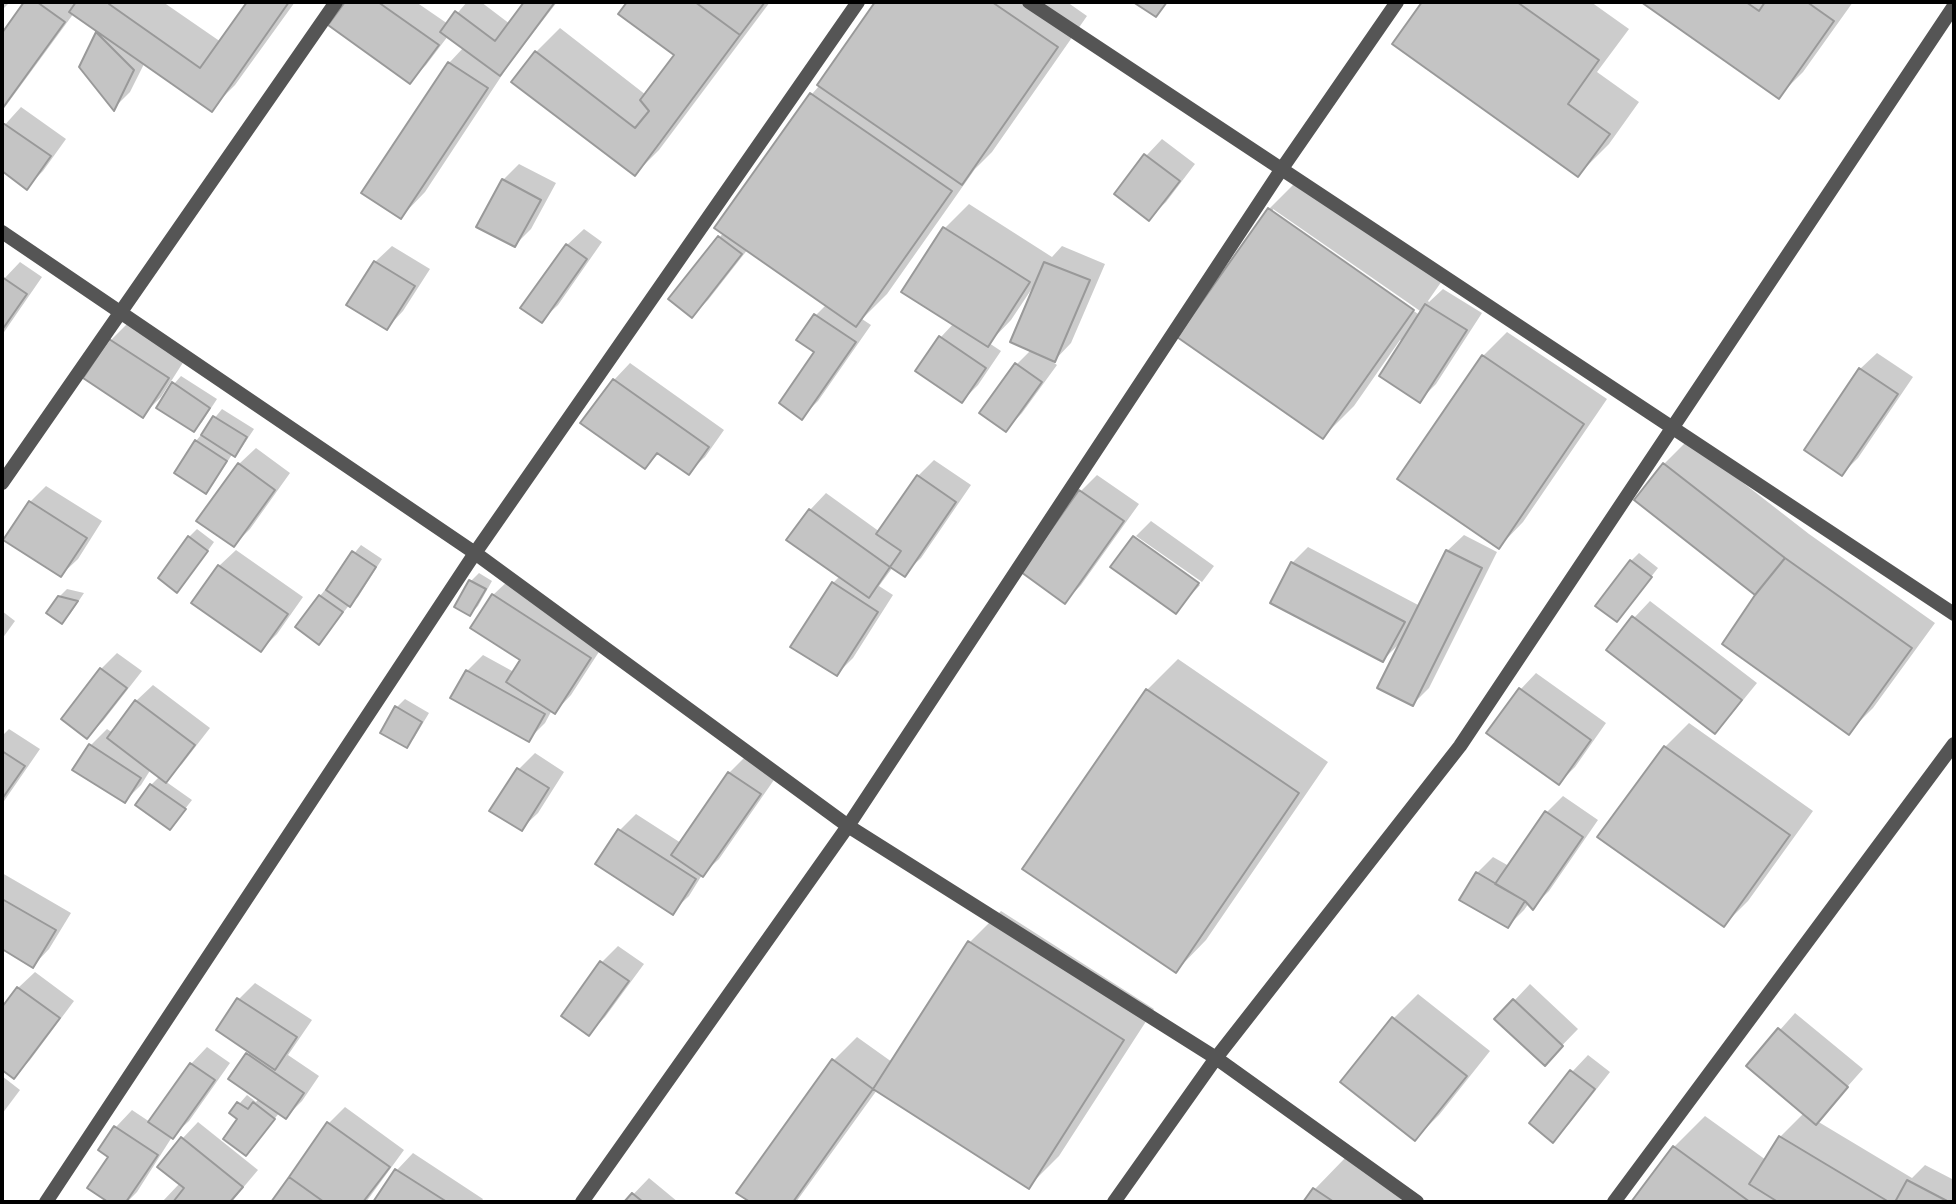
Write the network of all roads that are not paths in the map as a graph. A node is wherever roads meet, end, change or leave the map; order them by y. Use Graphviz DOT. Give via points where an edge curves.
graph roads {
  1 [pos="336,2"];
  2 [pos="858,2"];
  3 [pos="1028,2"];
  4 [pos="1397,2"];
  5 [pos="1954,6"];
  6 [pos="1281,170"];
  7 [pos="2,232"];
  8 [pos="121,313"];
  9 [pos="1672,427"];
  10 [pos="2,483"];
  11 [pos="475,553"];
  12 [pos="1954,614"];
  13 [pos="1954,744"];
  14 [pos="848,825"];
  15 [pos="1216,1058"];
  16 [pos="46,1202"];
  17 [pos="582,1202"];
  18 [pos="1114,1202"];
  19 [pos="1417,1202"];
  20 [pos="1614,1202"];
  1 -- 8 [label="street"];
  2 -- 11 [label="street"];
  3 -- 6 [label="street"];
  4 -- 6 [label="street"];
  5 -- 9 [label="street"];
  6 -- 9 [label="street"];
  6 -- 14 [label="street"];
  7 -- 8 [label="street"];
  8 -- 10 [label="street"];
  8 -- 11 [label="street"];
  9 -- 12 [label="street"];
  9 -- 15 [label="street" via="1460,746"];
  11 -- 14 [label="street"];
  11 -- 16 [label="street"];
  13 -- 20 [label="street"];
  14 -- 15 [label="street"];
  14 -- 17 [label="street"];
  15 -- 18 [label="street"];
  15 -- 19 [label="street"];
}
